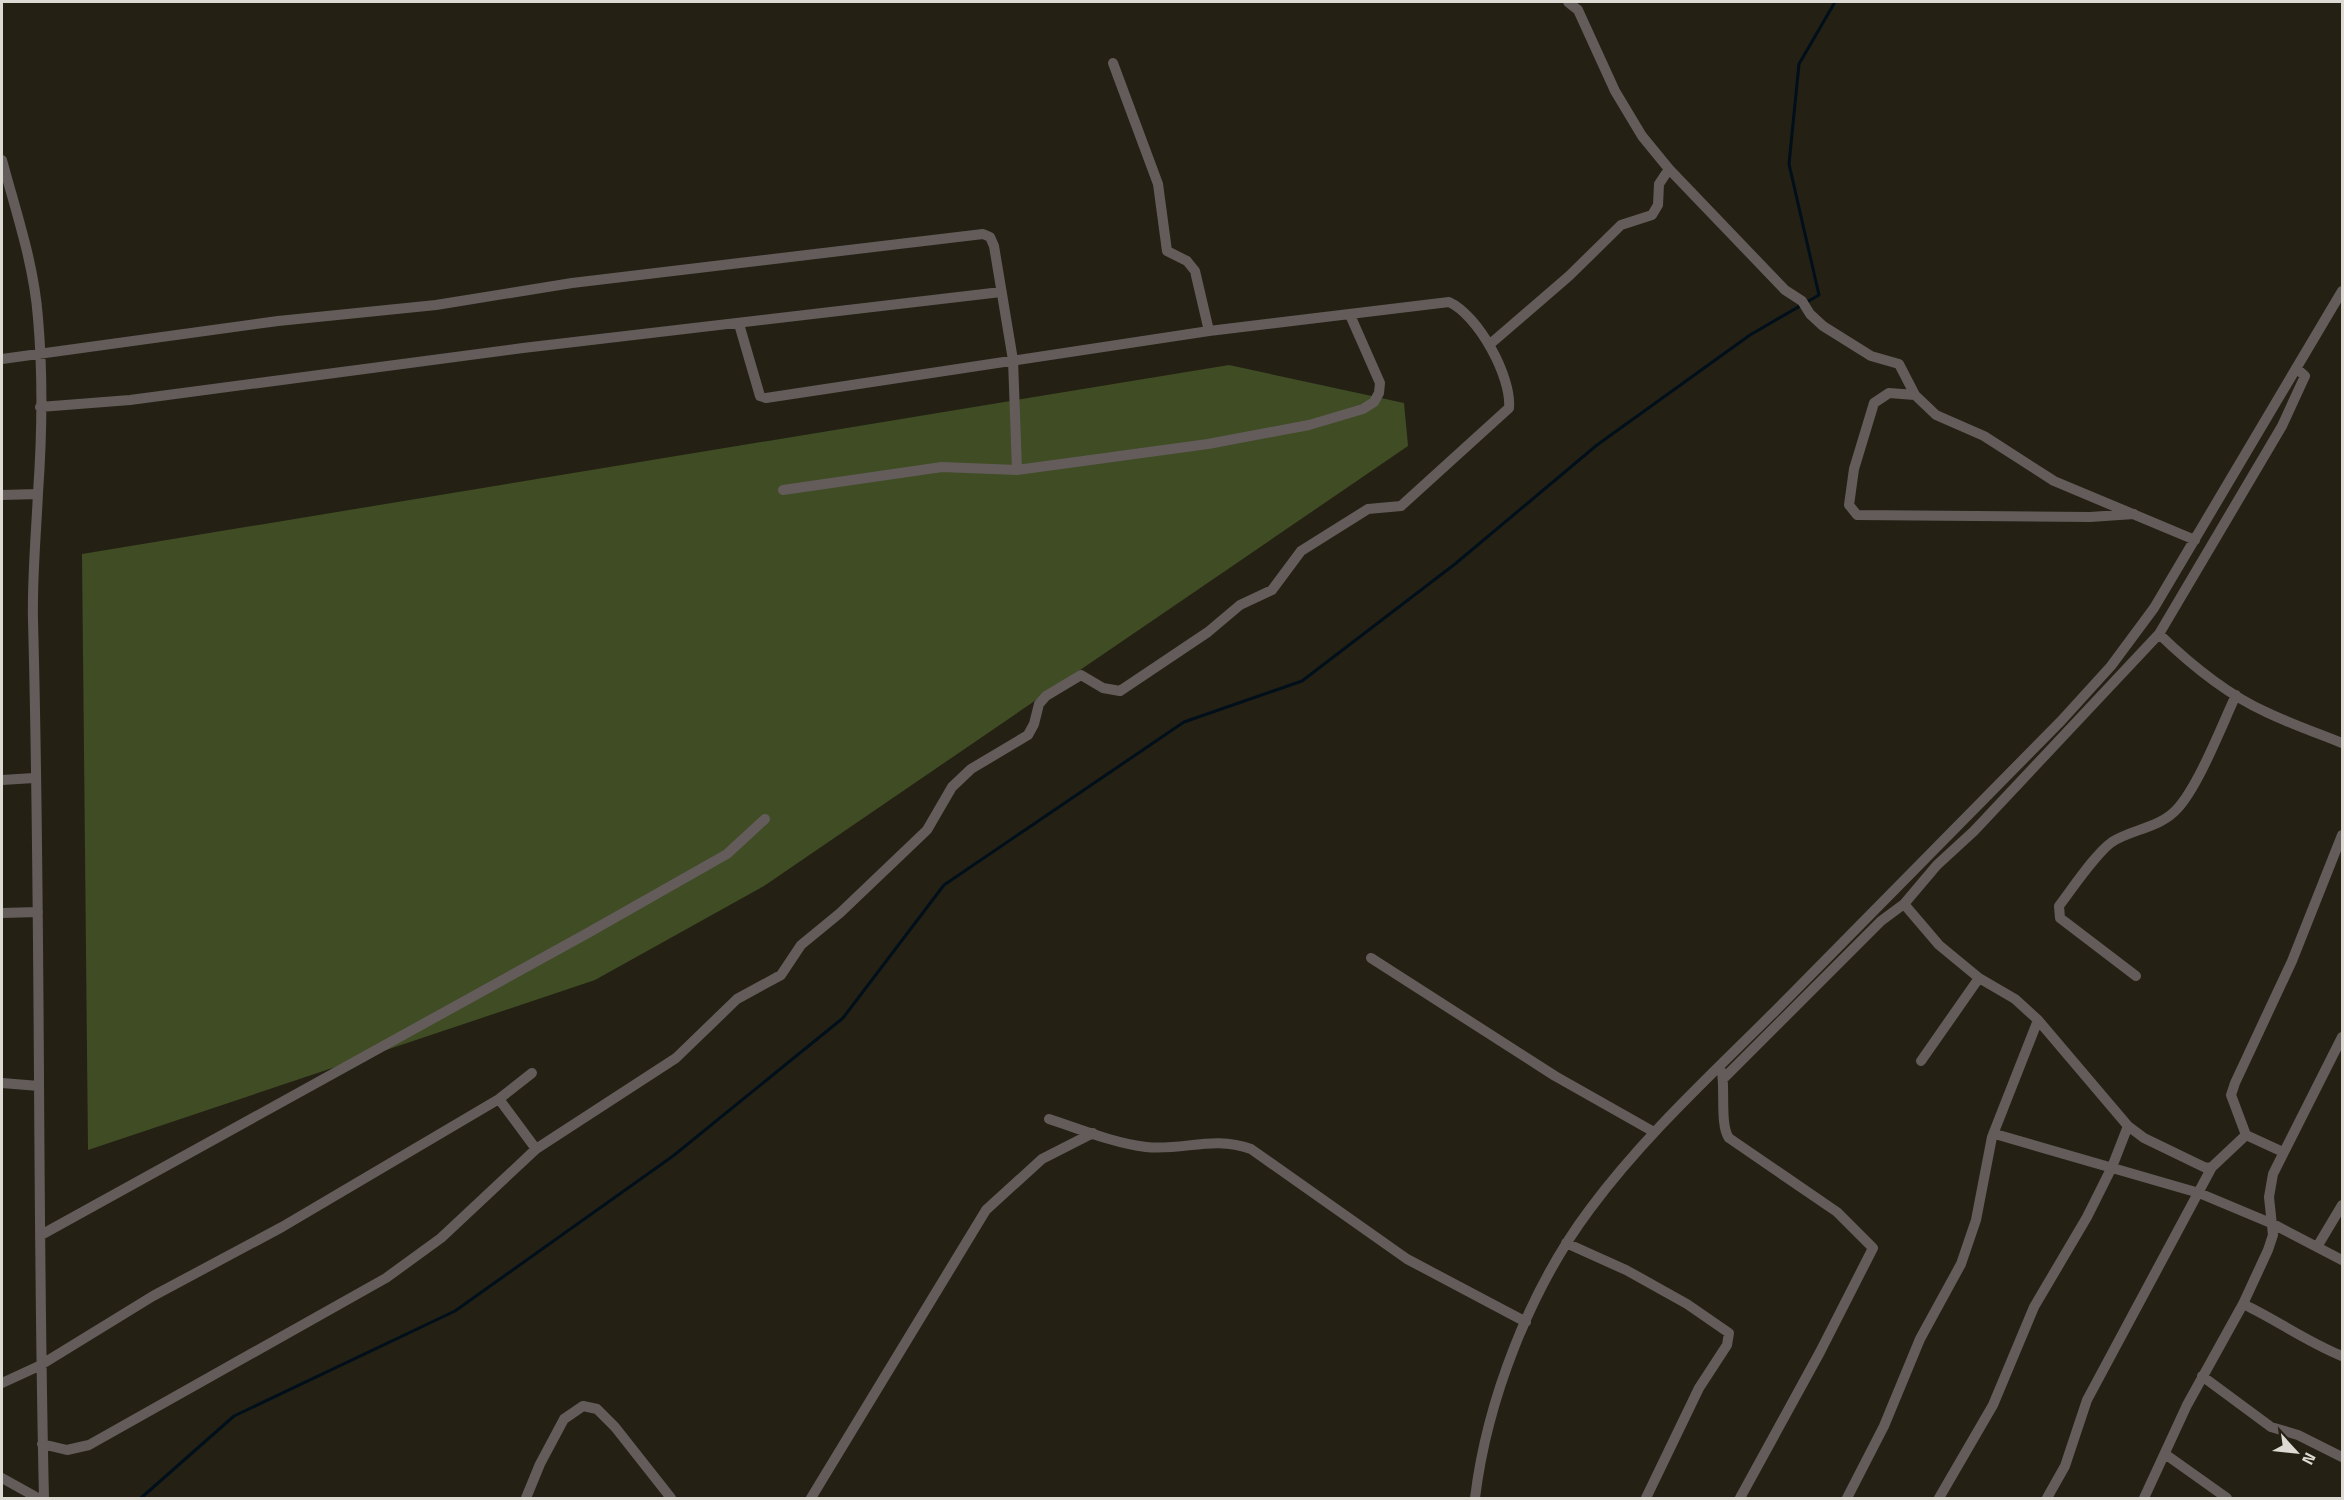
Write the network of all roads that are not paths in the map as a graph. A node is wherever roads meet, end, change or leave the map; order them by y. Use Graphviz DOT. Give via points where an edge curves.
graph roads {
  1 [pos="1568,2"];
  2 [pos="1113,63"];
  3 [pos="2,160"];
  4 [pos="1668,169"];
  5 [pos="2343,291"];
  6 [pos="1001,292"];
  7 [pos="1350,315"];
  8 [pos="739,324"];
  9 [pos="1209,331"];
  10 [pos="1489,345"];
  11 [pos="40,354"];
  12 [pos="2,359"];
  13 [pos="1012,360"];
  14 [pos="2296,368"];
  15 [pos="1915,395"];
  16 [pos="40,407"];
  17 [pos="1017,470"];
  18 [pos="783,490"];
  19 [pos="38,494"];
  20 [pos="2,495"];
  21 [pos="2134,514"];
  22 [pos="2195,540"];
  23 [pos="2159,634"];
  24 [pos="2236,695"];
  25 [pos="2343,743"];
  26 [pos="34,778"];
  27 [pos="2,780"];
  28 [pos="765,819"];
  29 [pos="2343,835"];
  30 [pos="1904,904"];
  31 [pos="38,912"];
  32 [pos="2,914"];
  33 [pos="1371,958"];
  34 [pos="2136,976"];
  35 [pos="1979,978"];
  36 [pos="2038,1020"];
  37 [pos="2341,1044"];
  38 [pos="1921,1060"];
  39 [pos="1721,1066"];
  40 [pos="532,1072"];
  41 [pos="1723,1078"];
  42 [pos="2,1083"];
  43 [pos="39,1086"];
  44 [pos="500,1098"];
  45 [pos="1049,1119"];
  46 [pos="2128,1126"];
  47 [pos="1654,1132"];
  48 [pos="1093,1133"];
  49 [pos="1995,1134"];
  50 [pos="2246,1135"];
  51 [pos="536,1149"];
  52 [pos="2283,1152"];
  53 [pos="2112,1167"];
  54 [pos="2212,1167"];
  55 [pos="2199,1193"];
  56 [pos="2343,1205"];
  57 [pos="2272,1224"];
  58 [pos="41,1234"];
  59 [pos="1566,1243"];
  60 [pos="2318,1247"];
  61 [pos="2343,1260"];
  62 [pos="2243,1304"];
  63 [pos="1526,1322"];
  64 [pos="2343,1356"];
  65 [pos="39,1366"];
  66 [pos="2202,1376"];
  67 [pos="2,1383"];
  68 [pos="42,1444"];
  69 [pos="2165,1454"];
  70 [pos="2343,1457"];
  71 [pos="2,1478"];
  72 [pos="38,1498"];
  73 [pos="44,1498"];
  74 [pos="526,1498"];
  75 [pos="671,1498"];
  76 [pos="811,1498"];
  77 [pos="1475,1498"];
  78 [pos="1646,1498"];
  79 [pos="1740,1498"];
  80 [pos="1847,1498"];
  81 [pos="1939,1498"];
  82 [pos="2047,1498"];
  83 [pos="2144,1498"];
  84 [pos="2228,1498"];
  1 -- 4 [label="street" via="1578,10 1615,91"];
  2 -- 9 [label="street" via="1158,184 1167,251 1187,261 1196,271"];
  3 -- 11 [label="street" via="27,253 38,314"];
  4 -- 10 [label="street" via="1659,184 1658,206 1652,216 1615,229 1569,276"];
  4 -- 15 [label="street" via="1785,290 1802,301 1810,314 1838,337 1871,356 1899,364"];
  5 -- 14 [label="street"];
  6 -- 8 [label="street"];
  6 -- 11 [label="street" via="994,246 990,237 983,234 572,283 436,305 278,321"];
  6 -- 13 [label="street"];
  7 -- 9 [label="street"];
  7 -- 10 [label="street" via="1449,302 1458,306"];
  7 -- 17 [label="street" via="1380,383 1374,402 1363,409 1309,425 1208,444"];
  8 -- 13 [label="street" via="759,396 766,398"];
  8 -- 16 [label="street" via="130,400"];
  9 -- 13 [label="street"];
  10 -- 51 [label="street" via="1510,397 1509,408 1401,506 1368,509 1301,551 1272,590 1240,605 1208,632 1120,691 1103,688 1081,675 1046,696 1038,704 1028,735 971,769 952,787 927,830 801,945 781,975 737,999 676,1058"];
  11 -- 12 [label="street"];
  11 -- 16 [label="street"];
  13 -- 17 [label="street"];
  14 -- 22 [label="street"];
  14 -- 23 [label="street" via="2305,376 2287,416"];
  15 -- 21 [label="street" via="1936,415 1984,436 2054,481"];
  15 -- 21 [label="street" via="1889,393 1874,403 1851,484 1848,505 1857,515"];
  16 -- 19 [label="street"];
  17 -- 18 [label="street" via="942,467"];
  19 -- 20 [label="street"];
  19 -- 26 [label="street" via="34,529"];
  21 -- 22 [label="street"];
  22 -- 39 [label="street" via="2154,608 2097,682"];
  23 -- 24 [label="street" via="2183,657"];
  23 -- 30 [label="street"];
  24 -- 25 [label="street" via="2265,712"];
  24 -- 34 [label="street" via="2201,769 2176,810 2109,844 2059,906 2060,918"];
  26 -- 27 [label="street"];
  26 -- 31 [label="street"];
  28 -- 58 [label="street" via="727,854 477,996"];
  29 -- 50 [label="street" via="2292,961 2231,1095"];
  30 -- 35 [label="street" via="1939,945"];
  30 -- 41 [label="street" via="1881,921"];
  31 -- 32 [label="street"];
  31 -- 43 [label="street"];
  33 -- 47 [label="street" via="1555,1076"];
  35 -- 36 [label="street" via="2015,999"];
  35 -- 38 [label="street"];
  36 -- 46 [label="street"];
  36 -- 49 [label="street"];
  37 -- 52 [label="street"];
  39 -- 41 [label="street"];
  39 -- 47 [label="street"];
  40 -- 44 [label="street"];
  41 -- 79 [label="street" via="1724,1126 1729,1138 1837,1212 1873,1248"];
  42 -- 43 [label="street"];
  43 -- 58 [label="street"];
  44 -- 51 [label="street"];
  44 -- 65 [label="street" via="282,1227 153,1296"];
  45 -- 48 [label="street"];
  46 -- 53 [label="street"];
  46 -- 54 [label="street" via="2144,1138 2202,1166"];
  47 -- 59 [label="street"];
  48 -- 63 [label="street" via="1147,1147 1213,1141 1251,1149 1407,1259"];
  48 -- 76 [label="street" via="1042,1160 986,1210"];
  49 -- 53 [label="street"];
  49 -- 80 [label="street" via="1976,1220 1961,1264 1920,1339 1884,1426"];
  50 -- 52 [label="street"];
  50 -- 54 [label="street"];
  51 -- 68 [label="street" via="441,1238 386,1278 88,1445 66,1450"];
  52 -- 57 [label="street" via="2269,1189"];
  53 -- 55 [label="street"];
  53 -- 81 [label="street" via="2034,1307 1993,1405"];
  54 -- 55 [label="street"];
  55 -- 57 [label="street"];
  55 -- 82 [label="street" via="2087,1400 2065,1466"];
  56 -- 60 [label="street"];
  57 -- 60 [label="street"];
  57 -- 62 [label="street" via="2268,1250"];
  58 -- 65 [label="street"];
  59 -- 63 [label="street"];
  59 -- 78 [label="street" via="1626,1270 1729,1333 1727,1345 1699,1388"];
  60 -- 61 [label="street"];
  62 -- 64 [label="street"];
  62 -- 66 [label="street"];
  63 -- 77 [label="street" via="1491,1414"];
  65 -- 67 [label="street"];
  65 -- 68 [label="street"];
  66 -- 69 [label="street"];
  66 -- 70 [label="street" via="2271,1427 2306,1438"];
  68 -- 73 [label="street"];
  69 -- 83 [label="street"];
  69 -- 84 [label="street"];
  71 -- 72 [label="street"];
  74 -- 75 [label="street" via="564,1419 583,1407 597,1409 615,1427"];
}
